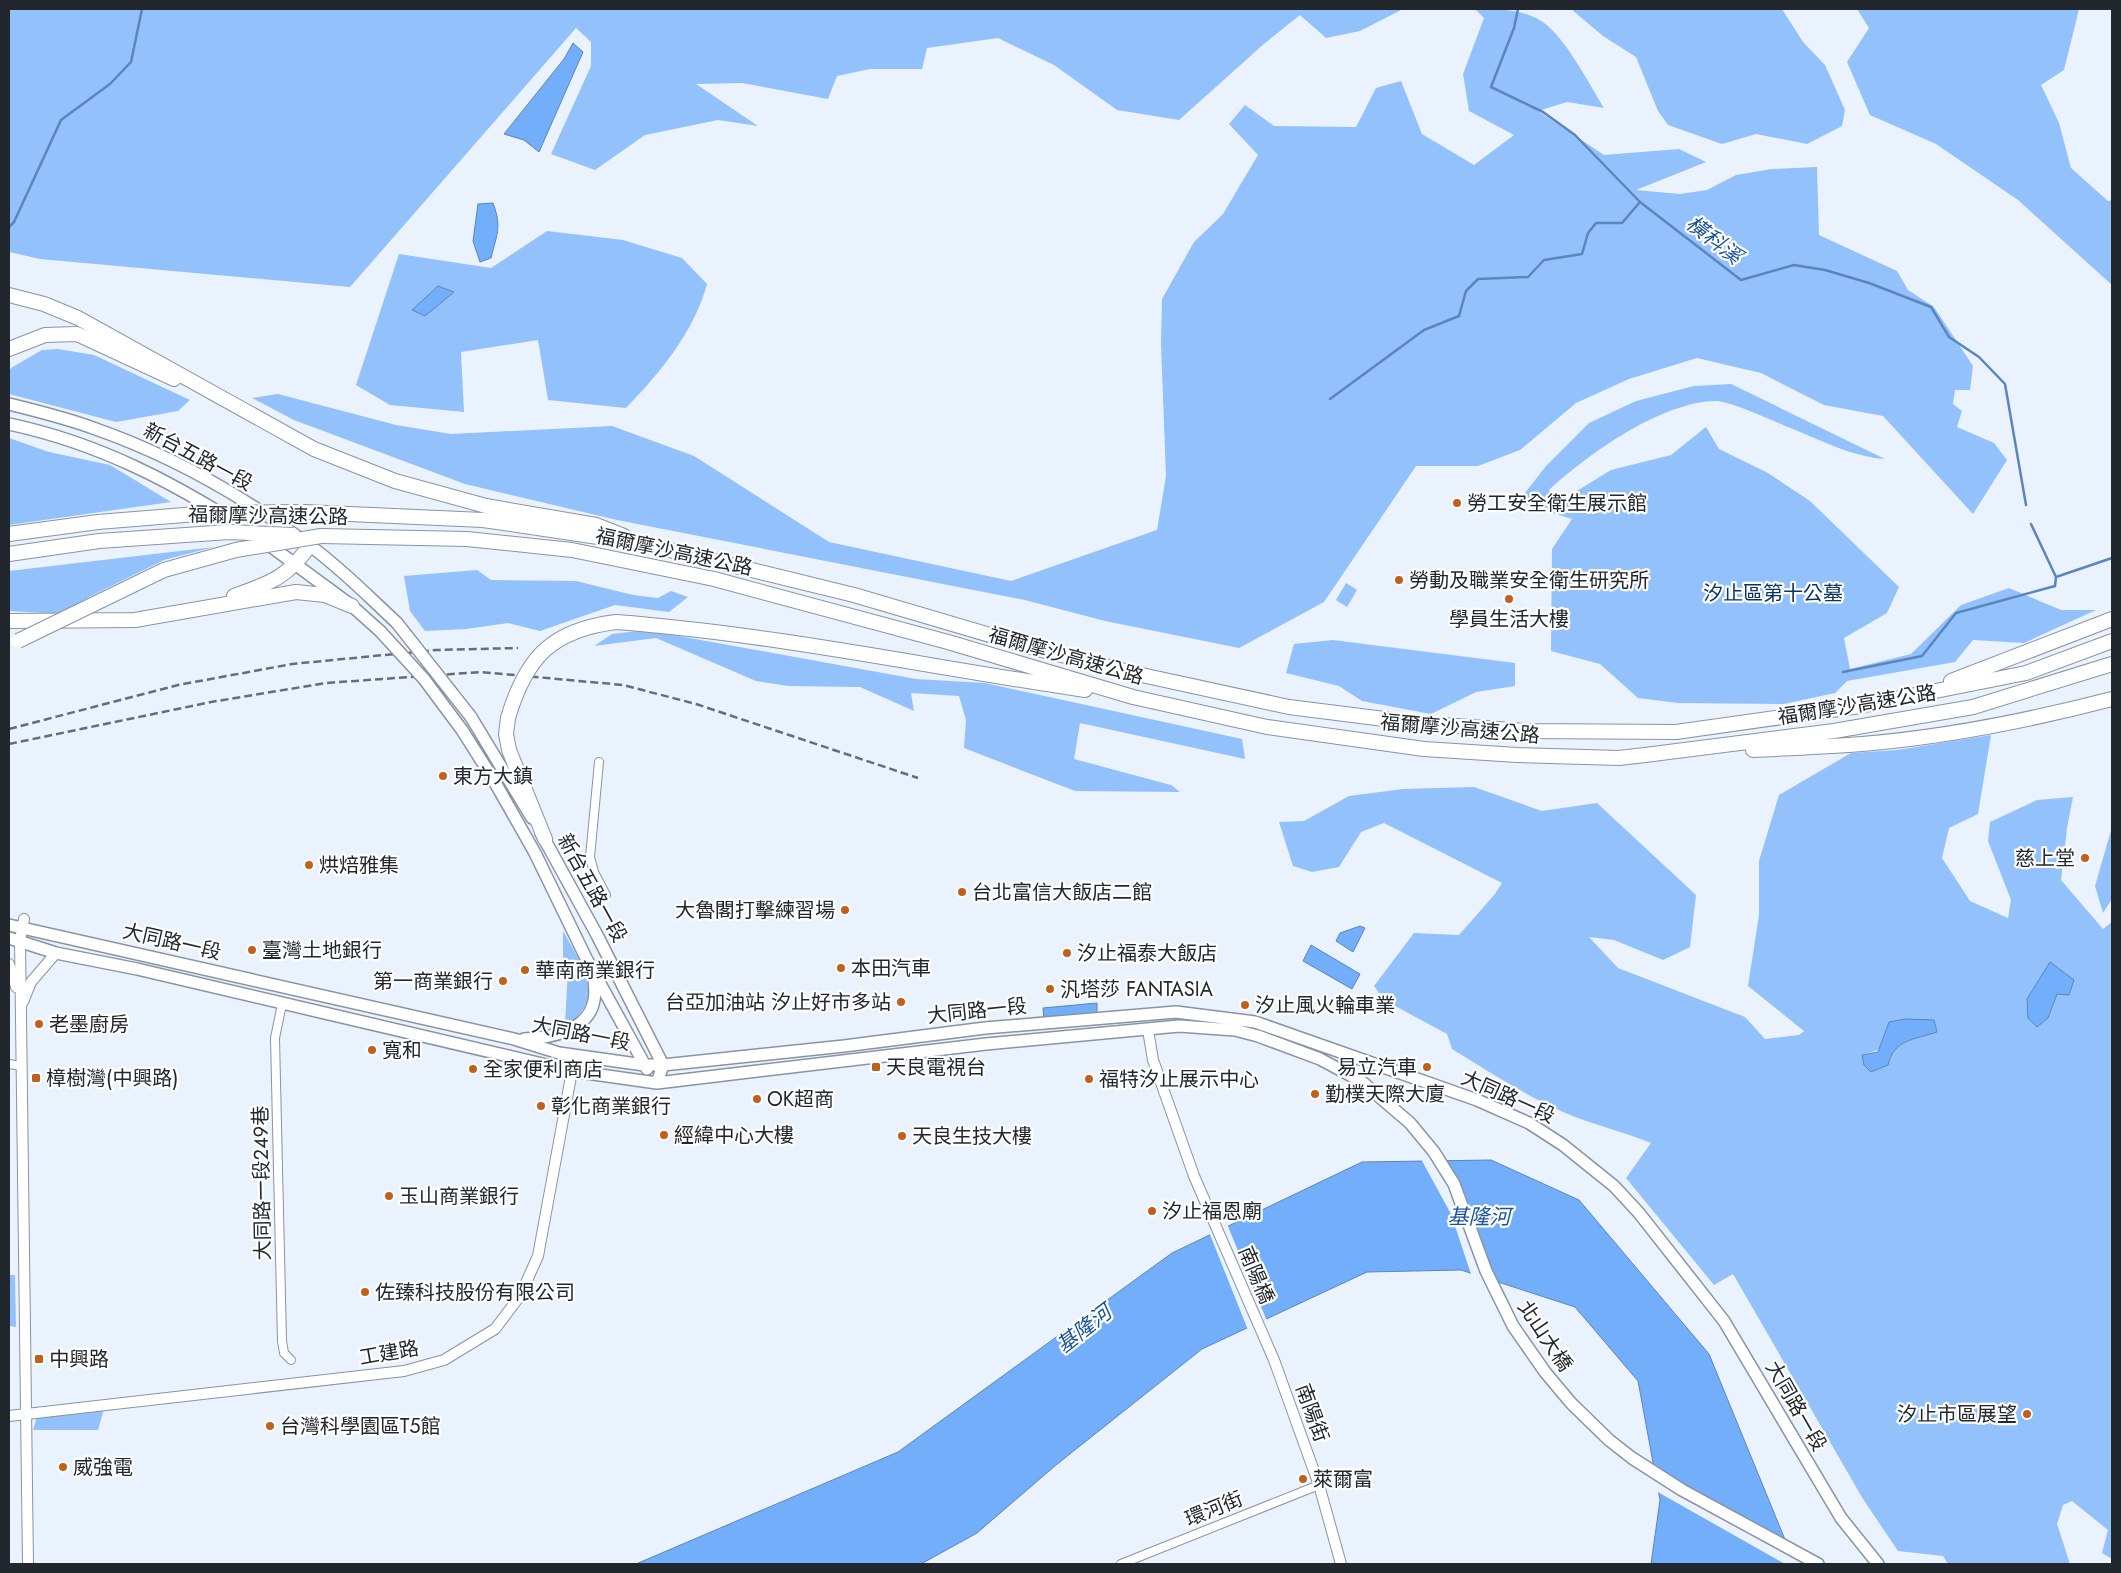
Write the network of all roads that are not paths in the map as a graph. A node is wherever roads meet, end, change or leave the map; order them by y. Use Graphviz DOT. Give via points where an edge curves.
graph roads {
  1 [pos="9,295"];
  2 [pos="9,349"];
  3 [pos="9,404"];
  4 [pos="9,424"];
  5 [pos="278,430"];
  6 [pos="9,534"];
  7 [pos="316,541"];
  8 [pos="645,544"];
  9 [pos="9,554"];
  10 [pos="297,564"];
  11 [pos="352,606"];
  12 [pos="200,607"];
  13 [pos="2112,619"];
  14 [pos="9,621"];
  15 [pos="2112,641"];
  16 [pos="13,643"];
  17 [pos="2112,664"];
  18 [pos="1133,696"];
  19 [pos="1911,697"];
  20 [pos="2112,699"];
  21 [pos="1644,756"];
  22 [pos="599,762"];
  23 [pos="545,839"];
  24 [pos="606,895"];
  25 [pos="23,924"];
  26 [pos="9,925"];
  27 [pos="14,939"];
  28 [pos="56,953"];
  29 [pos="140,954"];
  30 [pos="9,964"];
  31 [pos="137,969"];
  32 [pos="594,972"];
  33 [pos="282,1004"];
  34 [pos="21,1007"];
  35 [pos="1145,1014"];
  36 [pos="415,1018"];
  37 [pos="1148,1030"];
  38 [pos="416,1034"];
  39 [pos="514,1039"];
  40 [pos="1320,1059"];
  41 [pos="9,1064"];
  42 [pos="644,1065"];
  43 [pos="663,1065"];
  44 [pos="22,1066"];
  45 [pos="572,1071"];
  46 [pos="657,1083"];
  47 [pos="291,1360"];
  48 [pos="1274,1360"];
  49 [pos="25,1415"];
  50 [pos="9,1416"];
  51 [pos="1319,1485"];
  52 [pos="28,1564"];
  53 [pos="1121,1564"];
  54 [pos="1341,1564"];
  55 [pos="1818,1564"];
  56 [pos="1878,1564"];
  1 -- 5 [label="highway" via="44,304 78,318 253,413"];
  2 -- 5 [label="highway" via="45,335 78,334"];
  3 -- 7 [label="main road, 新台五路一段" via="91,427 179,464"];
  4 -- 10 [label="main road, 新台五路一段" via="82,444 180,488"];
  5 -- 8 [label="highway" via="314,449 395,481 486,506 596,525"];
  6 -- 8 [label="highway, 福爾摩沙高速公路, bridge" via="117,520 210,513 305,512 483,520"];
  7 -- 9 [label="highway, 福爾摩沙高速公路, bridge" via="229,532 99,541"];
  7 -- 10 [label="highway"];
  7 -- 16 [label="highway, bridge" via="236,550 164,570"];
  7 -- 18 [label="highway, 福爾摩沙高速公路" via="339,537 468,539 572,550 714,579"];
  7 -- 23 [label="main road, 新台五路一段, bridge" via="397,624 471,717"];
  8 -- 19 [label="highway, 福爾摩沙高速公路" via="854,595 1034,648 1289,707 1526,731 1676,732"];
  10 -- 11 [label="main road, 新台五路一段"];
  10 -- 12 [label="highway" via="280,578"];
  11 -- 12 [label="highway" via="325,596 296,592"];
  11 -- 32 [label="main road, 新台五路一段, bridge" via="424,679 462,730 535,853"];
  12 -- 14 [label="highway" via="136,620"];
  13 -- 19 [label="highway"];
  15 -- 19 [label="highway, 福爾摩沙高速公路" via="2026,673"];
  17 -- 21 [label="highway, 福爾摩沙高速公路" via="1973,707 1834,731"];
  18 -- 21 [label="highway, 福爾摩沙高速公路" via="1267,727 1424,749 1517,755"];
  18 -- 23 [label="highway, bridge" via="662,626 616,622 581,628 545,648 527,670 515,692 508,718 509,750"];
  20 -- 21 [label="highway" via="2001,724 1863,744"];
  22 -- 24 [label="street" via="590,857"];
  23 -- 43 [label="main road, 新台五路一段"];
  25 -- 26 [label="main road, 大同路一段"];
  25 -- 27 [label="street"];
  25 -- 29 [label="main road, 大同路一段"];
  27 -- 28 [label="main road, 大同路一段"];
  27 -- 34 [label="street"];
  28 -- 31 [label="main road, 大同路一段"];
  28 -- 34 [label="street" via="31,982"];
  29 -- 31 [label="main road"];
  29 -- 36 [label="main road, 大同路一段"];
  30 -- 34 [label="street"];
  31 -- 33 [label="main road, 大同路一段"];
  32 -- 39 [label="main road" via="594,1000 588,1017 581,1024 540,1038"];
  32 -- 42 [label="main road, 新台五路一段"];
  33 -- 38 [label="main road, 大同路一段"];
  33 -- 47 [label="street, 大同路一段249巷" via="274,1038 282,1341 284,1353"];
  34 -- 44 [label="street"];
  35 -- 37 [label="street"];
  35 -- 43 [label="main road, 大同路一段" via="985,1028"];
  35 -- 56 [label="main road, 大同路一段" via="1176,1012 1254,1022 1477,1100 1529,1123 1586,1162 1639,1213 1724,1321 1841,1518"];
  36 -- 38 [label="street"];
  36 -- 39 [label="main road, 大同路一段"];
  37 -- 40 [label="main road, 大同路一段" via="1179,1026 1235,1030"];
  37 -- 46 [label="main road, 大同路一段" via="986,1044"];
  37 -- 48 [label="street, 南陽橋" via="1153,1060 1194,1176"];
  38 -- 45 [label="main road, 大同路一段"];
  39 -- 42 [label="main road, 大同路一段" via="559,1053"];
  40 -- 55 [label="main road, 北山大橋" via="1361,1081 1386,1100 1434,1152 1454,1184 1486,1271 1509,1319 1544,1372 1571,1404 1632,1458 1682,1490"];
  41 -- 44 [label="street"];
  42 -- 43 [label="main road, 大同路一段"];
  42 -- 46 [label="main road, 新台五路一段"];
  43 -- 46 [label="main road"];
  44 -- 49 [label="street"];
  45 -- 46 [label="main road, 大同路一段"];
  45 -- 49 [label="street, 工建路" via="538,1256 520,1296 495,1329 478,1341 444,1360 404,1371"];
  48 -- 51 [label="street, 南陽街"];
  49 -- 50 [label="street, 工建路"];
  49 -- 52 [label="street"];
  51 -- 53 [label="street, 環河街"];
  51 -- 54 [label="street, 南陽街"];
}
